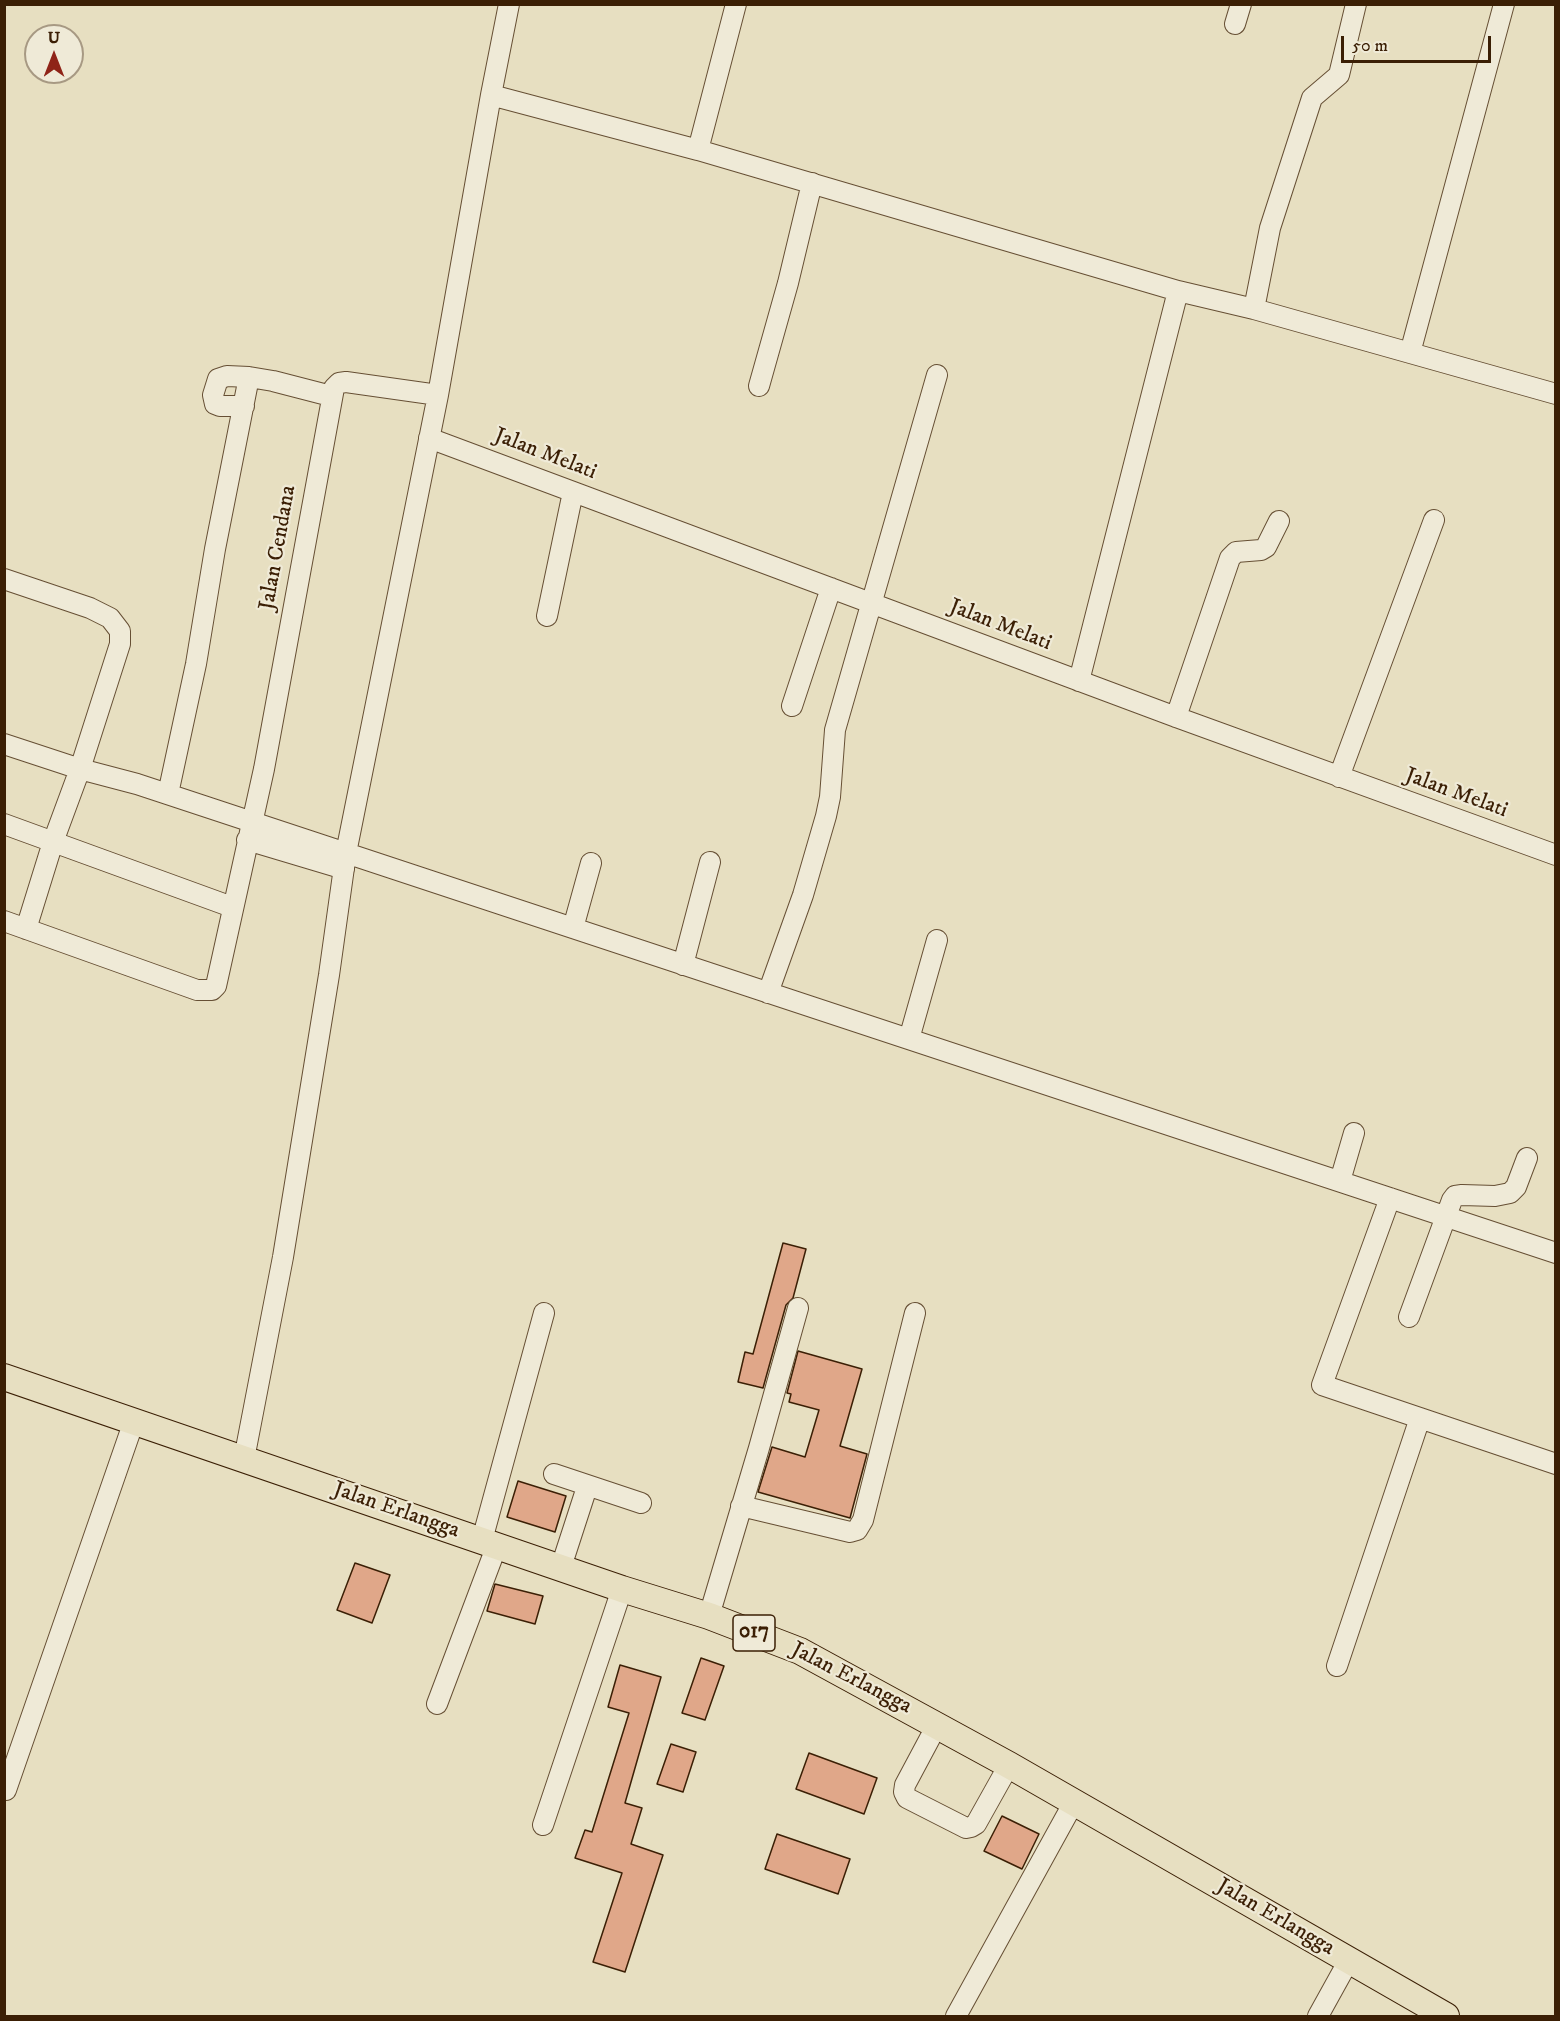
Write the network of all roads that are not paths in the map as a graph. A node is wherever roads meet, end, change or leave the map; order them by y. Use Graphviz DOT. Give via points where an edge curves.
graph roads {
  1 [pos="510,4"];
  2 [pos="736,4"];
  3 [pos="1241,4"];
  4 [pos="1356,4"];
  5 [pos="1504,4"];
  6 [pos="1235,24"];
  7 [pos="491,95"];
  8 [pos="698,150"];
  9 [pos="812,183"];
  10 [pos="1178,291"];
  11 [pos="1254,309"];
  12 [pos="1410,352"];
  13 [pos="938,375"];
  14 [pos="249,377"];
  15 [pos="759,386"];
  16 [pos="1556,394"];
  17 [pos="438,395"];
  18 [pos="331,396"];
  19 [pos="244,406"];
  20 [pos="429,438"];
  21 [pos="573,492"];
  22 [pos="1434,520"];
  23 [pos="1279,522"];
  24 [pos="4,579"];
  25 [pos="831,588"];
  26 [pos="873,604"];
  27 [pos="547,616"];
  28 [pos="1079,681"];
  29 [pos="792,706"];
  30 [pos="1176,717"];
  31 [pos="4,744"];
  32 [pos="80,769"];
  33 [pos="1339,777"];
  34 [pos="168,794"];
  35 [pos="4,824"];
  36 [pos="249,831"];
  37 [pos="53,842"];
  38 [pos="1556,855"];
  39 [pos="345,861"];
  40 [pos="710,862"];
  41 [pos="591,863"];
  42 [pos="232,907"];
  43 [pos="4,921"];
  44 [pos="573,928"];
  45 [pos="26,929"];
  46 [pos="937,940"];
  47 [pos="683,965"];
  48 [pos="768,993"];
  49 [pos="909,1039"];
  50 [pos="1354,1132"];
  51 [pos="1527,1158"];
  52 [pos="1340,1181"];
  53 [pos="1390,1197"];
  54 [pos="1447,1216"];
  55 [pos="1556,1253"];
  56 [pos="798,1308"];
  57 [pos="544,1313"];
  58 [pos="915,1313"];
  59 [pos="1409,1317"];
  60 [pos="4,1377"];
  61 [pos="1420,1418"];
  62 [pos="134,1421"];
  63 [pos="244,1459"];
  64 [pos="1556,1464"];
  65 [pos="554,1474"];
  66 [pos="587,1487"];
  67 [pos="641,1503"];
  68 [pos="741,1506"];
  69 [pos="489,1543"];
  70 [pos="561,1567"];
  71 [pos="622,1589"];
  72 [pos="709,1616"];
  73 [pos="1337,1666"];
  74 [pos="437,1704"];
  75 [pos="938,1725"];
  76 [pos="1009,1765"];
  77 [pos="6,1790"];
  78 [pos="1074,1802"];
  79 [pos="543,1825"];
  80 [pos="1349,1960"];
  81 [pos="956,2016"];
  82 [pos="1318,2016"];
  83 [pos="1446,2016"];
  1 -- 7 [label="street"];
  2 -- 8 [label="street"];
  3 -- 6 [label="street"];
  4 -- 11 [label="street" via="1339,75 1312,98 1270,228"];
  5 -- 12 [label="street"];
  7 -- 8 [label="street"];
  7 -- 17 [label="street"];
  8 -- 9 [label="street"];
  9 -- 10 [label="street"];
  9 -- 15 [label="street"];
  10 -- 11 [label="street"];
  10 -- 28 [label="street"];
  11 -- 12 [label="street"];
  12 -- 16 [label="street"];
  13 -- 26 [label="street"];
  14 -- 18 [label="street"];
  14 -- 19 [label="street"];
  14 -- 19 [label="street" via="222,376 213,395 215,404 220,406"];
  17 -- 18 [label="street" via="346,382 339,383"];
  17 -- 20 [label="street"];
  18 -- 36 [label="street, Jalan Cendana" via="264,769"];
  19 -- 34 [label="street"];
  20 -- 21 [label="street, Jalan Melati"];
  20 -- 39 [label="street"];
  21 -- 25 [label="street, Jalan Melati"];
  21 -- 27 [label="street"];
  22 -- 33 [label="street"];
  23 -- 30 [label="street" via="1266,547 1236,552 1230,558"];
  24 -- 32 [label="street" via="90,608 110,618 120,632 120,644"];
  25 -- 26 [label="street, Jalan Melati"];
  25 -- 29 [label="street"];
  26 -- 28 [label="street, Jalan Melati"];
  26 -- 48 [label="street" via="836,730 826,816"];
  28 -- 30 [label="street, Jalan Melati"];
  30 -- 33 [label="street, Jalan Melati"];
  31 -- 32 [label="street"];
  32 -- 34 [label="street"];
  32 -- 37 [label="street"];
  33 -- 38 [label="street, Jalan Melati"];
  34 -- 36 [label="street"];
  35 -- 37 [label="street"];
  36 -- 39 [label="street"];
  36 -- 42 [label="street, Jalan Cendana"];
  37 -- 42 [label="street"];
  37 -- 45 [label="street"];
  39 -- 44 [label="street"];
  39 -- 63 [label="street" via="283,1257"];
  40 -- 47 [label="street"];
  41 -- 44 [label="street"];
  42 -- 45 [label="street, Jalan Cendana" via="216,986 205,992"];
  43 -- 45 [label="street, Jalan Cendana"];
  44 -- 47 [label="street"];
  46 -- 49 [label="street"];
  47 -- 48 [label="street"];
  48 -- 49 [label="street"];
  49 -- 52 [label="street"];
  50 -- 52 [label="street"];
  51 -- 54 [label="street" via="1516,1187 1510,1192 1455,1196"];
  52 -- 53 [label="street"];
  53 -- 54 [label="street"];
  53 -- 61 [label="street" via="1322,1385"];
  54 -- 55 [label="street"];
  54 -- 59 [label="street"];
  56 -- 68 [label="street"];
  57 -- 69 [label="street"];
  58 -- 68 [label="street" via="863,1520 857,1530 850,1532"];
  60 -- 62 [label="main road, Jalan Erlangga / 017"];
  61 -- 64 [label="street"];
  61 -- 73 [label="street"];
  62 -- 63 [label="main road, Jalan Erlangga / 017"];
  62 -- 77 [label="street"];
  63 -- 69 [label="main road, Jalan Erlangga / 017"];
  65 -- 66 [label="street"];
  66 -- 67 [label="street"];
  66 -- 70 [label="street"];
  68 -- 72 [label="street"];
  69 -- 70 [label="main road, Jalan Erlangga / 017"];
  69 -- 74 [label="street"];
  70 -- 71 [label="main road, Jalan Erlangga / 017"];
  71 -- 72 [label="main road, Jalan Erlangga / 017"];
  71 -- 79 [label="street"];
  72 -- 75 [label="main road, Jalan Erlangga / 017" via="800,1651"];
  75 -- 76 [label="main road, Jalan Erlangga / 017"];
  75 -- 76 [label="street" via="905,1785 907,1798 971,1827"];
  76 -- 78 [label="main road, Jalan Erlangga / 017"];
  78 -- 80 [label="main road, Jalan Erlangga / 017"];
  78 -- 81 [label="street"];
  80 -- 82 [label="street"];
  80 -- 83 [label="main road, Jalan Erlangga / 017"];
}
